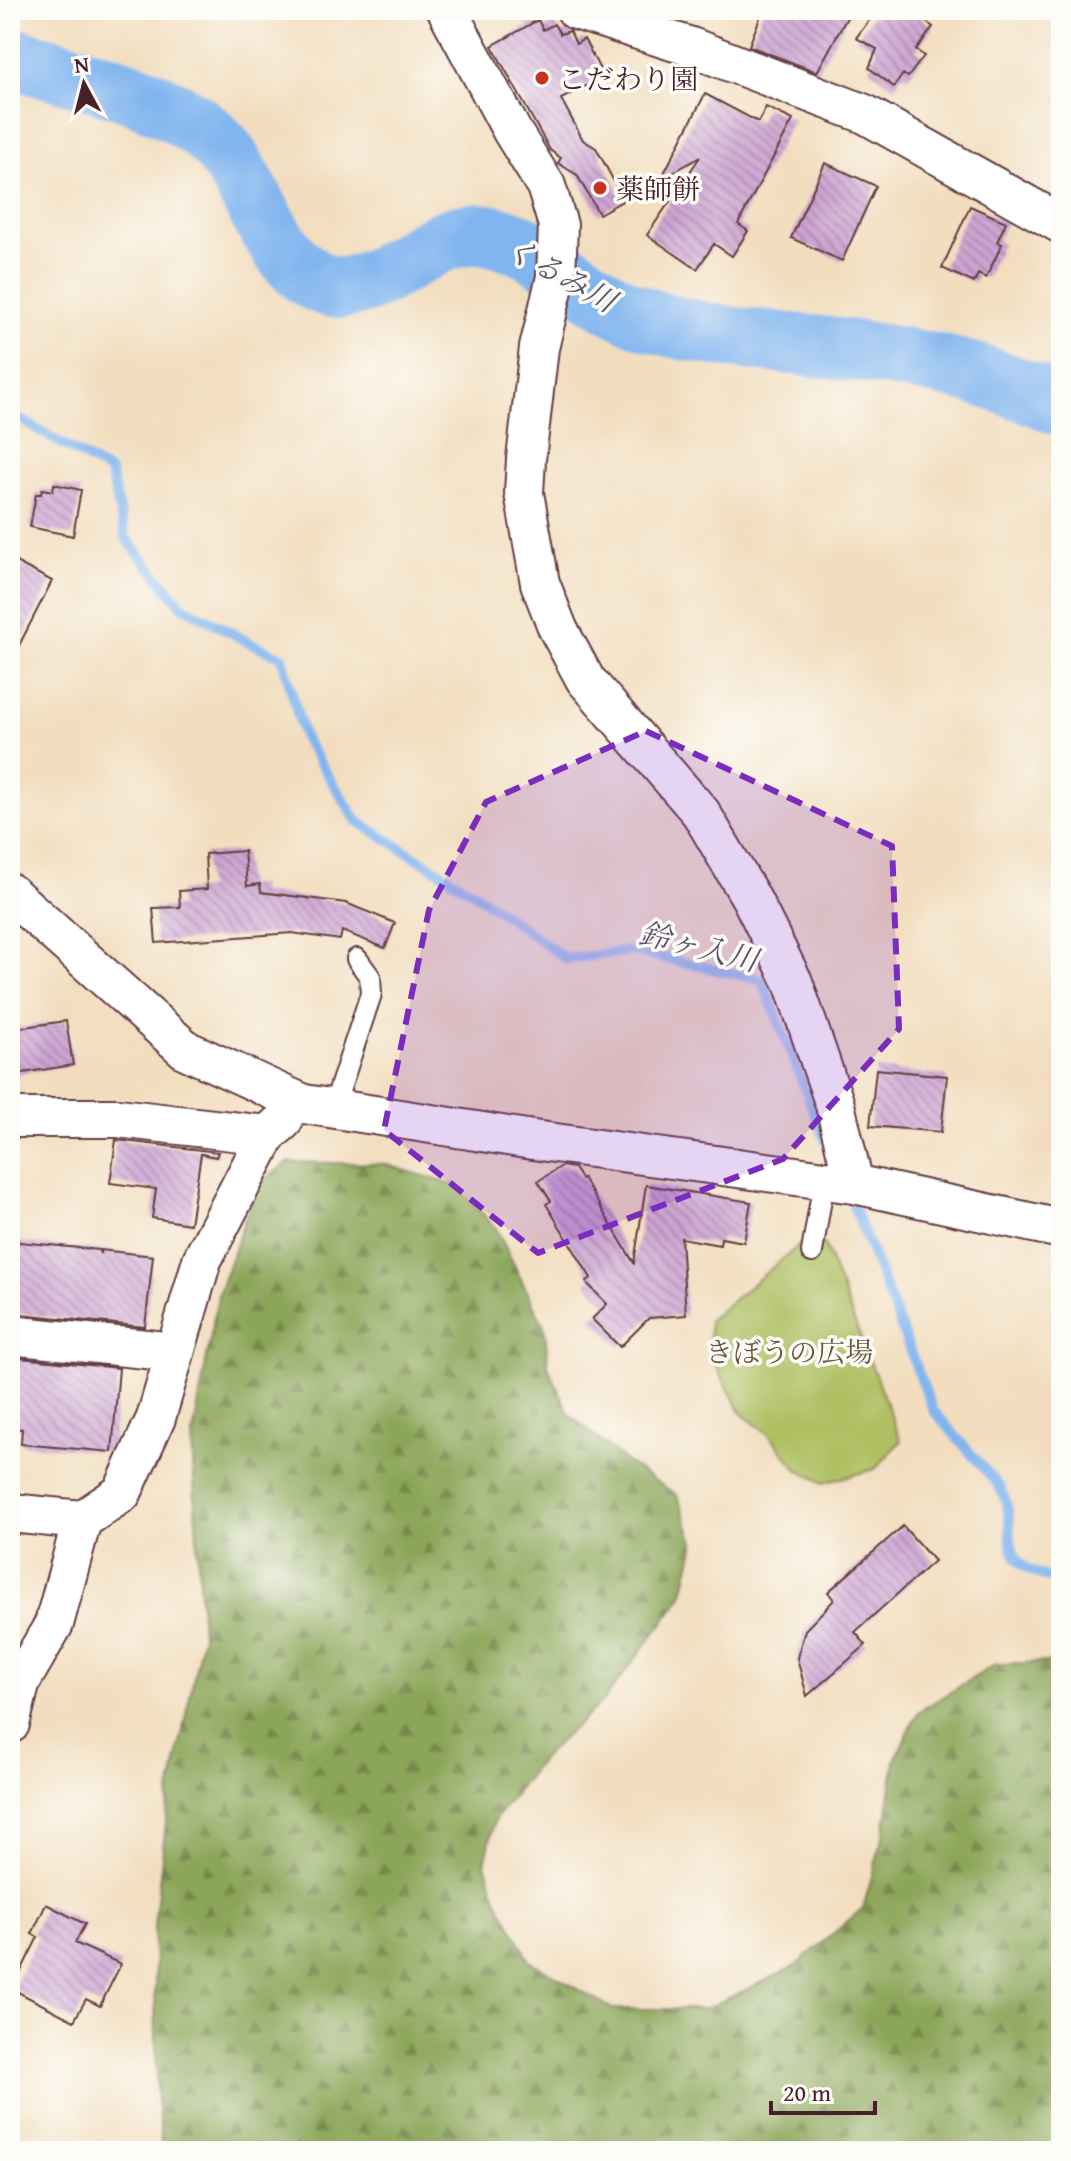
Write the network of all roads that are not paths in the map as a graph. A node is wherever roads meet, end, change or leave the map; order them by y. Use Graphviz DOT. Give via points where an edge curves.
graph roads {
  1 [pos="447,10"];
  2 [pos="576,10"];
  3 [pos="1061,224"];
  4 [pos="10,893"];
  5 [pos="357,959"];
  6 [pos="318,1106"];
  7 [pos="10,1118"];
  8 [pos="267,1135"];
  9 [pos="839,1182"];
  10 [pos="1061,1229"];
  11 [pos="812,1252"];
  12 [pos="10,1335"];
  13 [pos="175,1352"];
  14 [pos="10,1513"];
  15 [pos="82,1520"];
  16 [pos="16,1682"];
  17 [pos="10,1724"];
  1 -- 9 [label="street" via="546,186 558,225 556,277 539,348 525,471 528,528 540,583 585,679 701,813 793,982 835,1105"];
  2 -- 3 [label="street" via="691,47 865,114"];
  4 -- 6 [label="street" via="186,1050"];
  5 -- 6 [label="lane" via="370,977 371,994"];
  6 -- 8 [label="street"];
  6 -- 9 [label="street"];
  7 -- 8 [label="street" via="118,1118"];
  8 -- 13 [label="street" via="202,1260"];
  9 -- 10 [label="street"];
  9 -- 11 [label="lane"];
  12 -- 13 [label="street"];
  13 -- 15 [label="street" via="156,1418 122,1493"];
  14 -- 15 [label="street"];
  15 -- 16 [label="street" via="54,1624"];
  16 -- 17 [label="street"];
}
